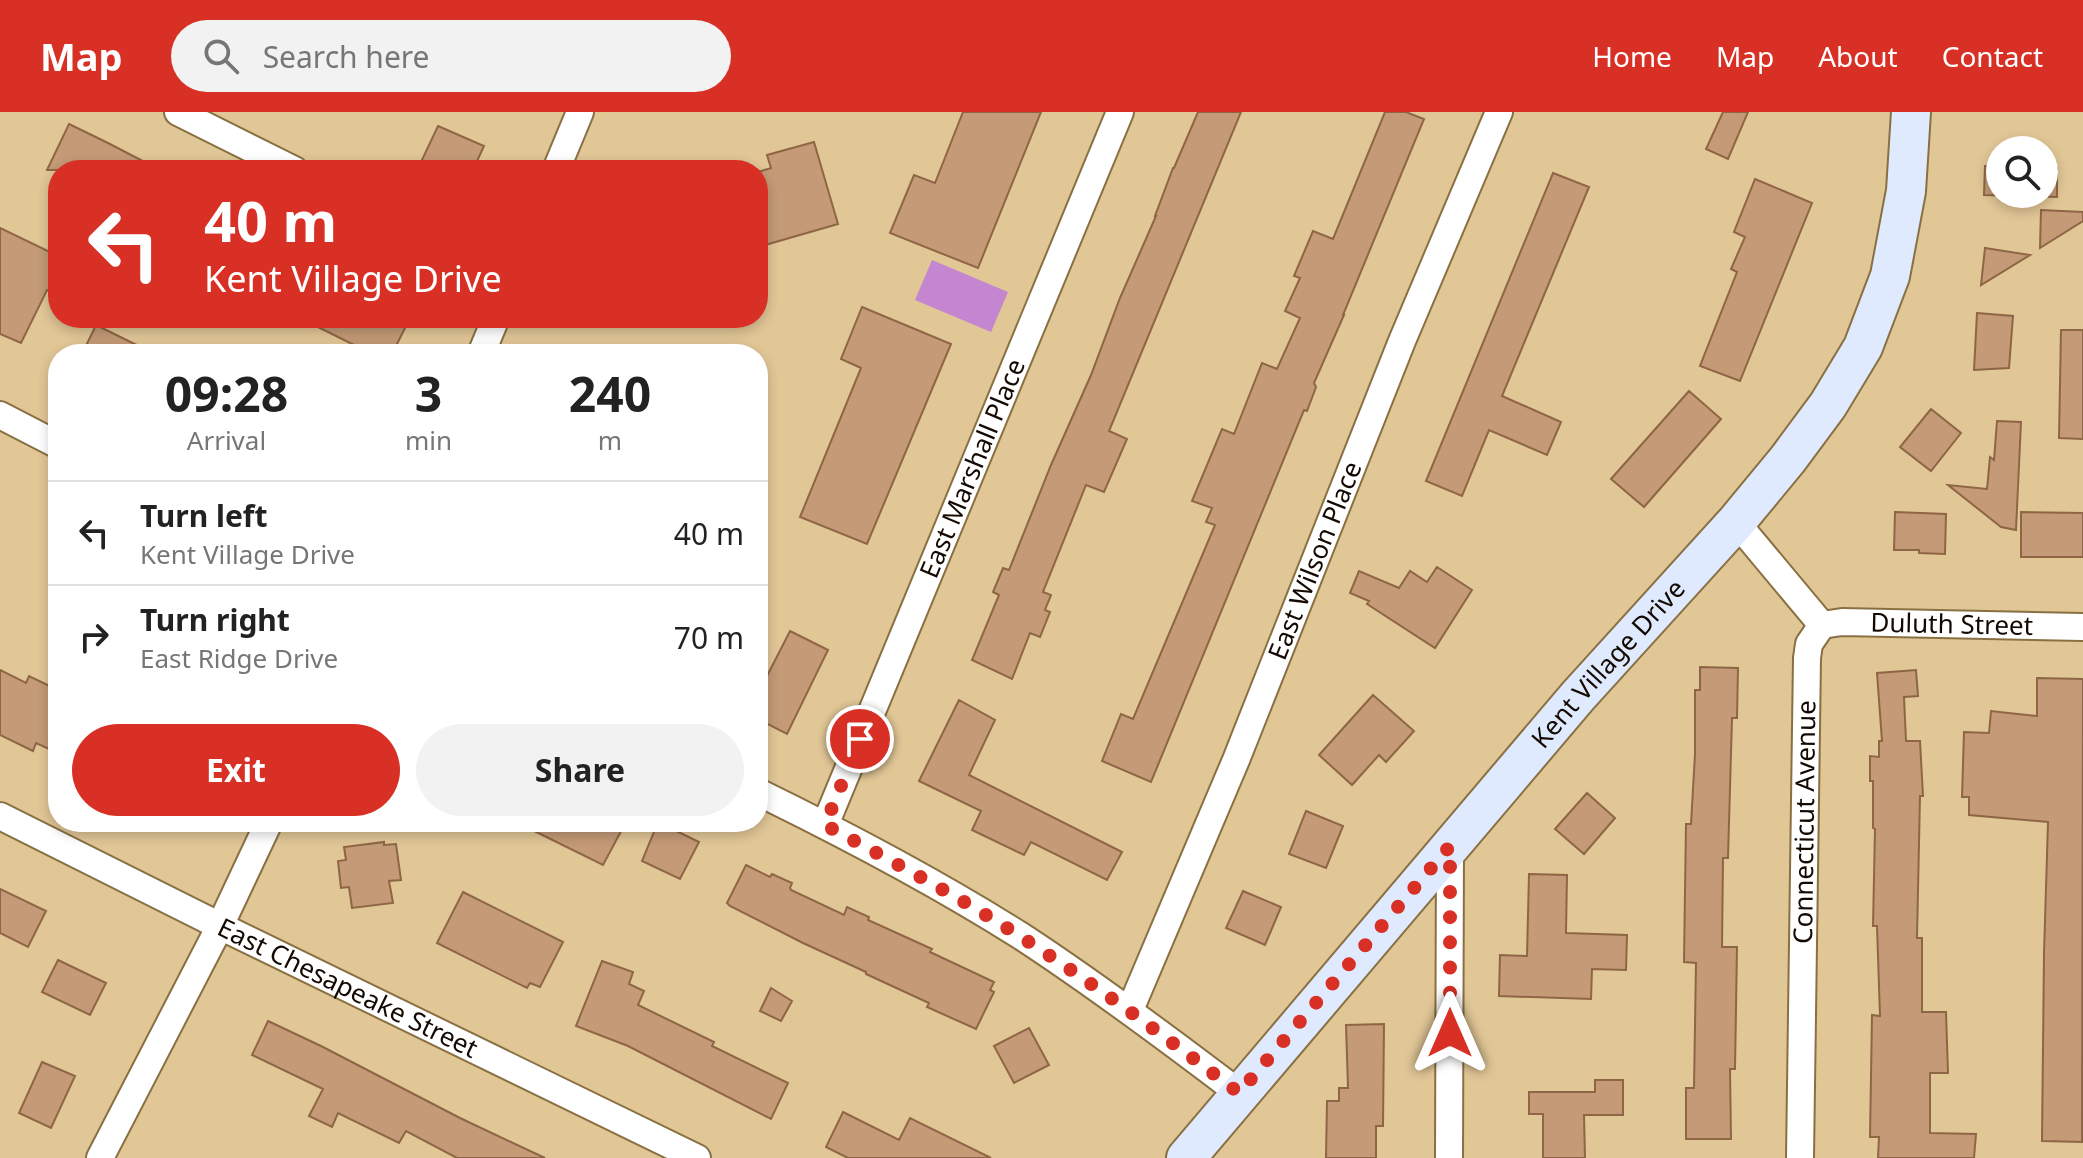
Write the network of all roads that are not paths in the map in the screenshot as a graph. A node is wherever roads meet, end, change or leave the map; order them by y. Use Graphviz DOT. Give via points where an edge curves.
graph roads {
  1 [pos="178,112"];
  2 [pos="580,112"];
  3 [pos="1120,112"];
  4 [pos="1499,112"];
  5 [pos="1911,112"];
  6 [pos="274,160"];
  7 [pos="560,160"];
  8 [pos="0,415"];
  9 [pos="48,440"];
  10 [pos="1736,522"];
  11 [pos="1822,625"];
  12 [pos="2083,627"];
  13 [pos="768,797"];
  14 [pos="0,816"];
  15 [pos="825,825"];
  16 [pos="264,832"];
  17 [pos="1450,846"];
  18 [pos="220,926"];
  19 [pos="1130,1010"];
  20 [pos="1239,1093"];
  21 [pos="100,1158"];
  22 [pos="697,1158"];
  23 [pos="1186,1158"];
  24 [pos="1449,1158"];
  25 [pos="1800,1158"];
  1 -- 6 [label="street"];
  2 -- 7 [label="street"];
  3 -- 15 [label="street, East Marshall Place"];
  4 -- 19 [label="street, East Wilson Place"];
  5 -- 10 [label="street, Kent Village Drive" via="1897,244 1863,347 1828,405"];
  8 -- 9 [label="street"];
  10 -- 11 [label="street"];
  10 -- 17 [label="street, Kent Village Drive"];
  11 -- 12 [label="street, Duluth Street"];
  11 -- 25 [label="street, Connecticut Avenue" via="1807,658"];
  13 -- 15 [label="street"];
  14 -- 18 [label="street, East Chesapeake Street"];
  15 -- 19 [label="street" via="957,897"];
  16 -- 18 [label="street"];
  17 -- 20 [label="street, Kent Village Drive"];
  17 -- 24 [label="street"];
  18 -- 21 [label="street"];
  18 -- 22 [label="street, East Chesapeake Street"];
  19 -- 20 [label="street"];
  20 -- 23 [label="street, Kent Village Drive"];
}
